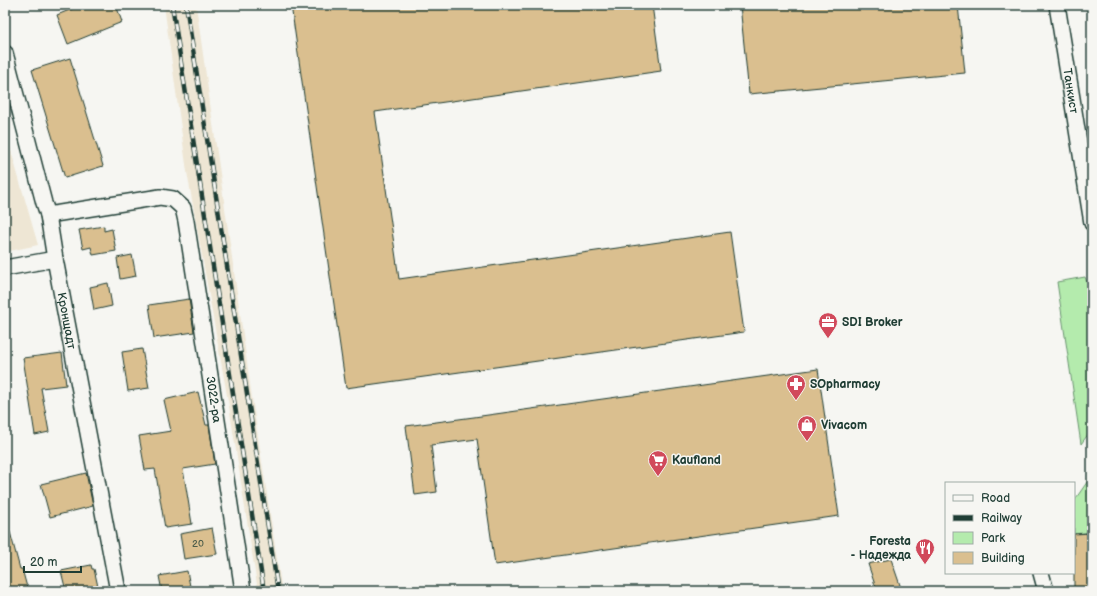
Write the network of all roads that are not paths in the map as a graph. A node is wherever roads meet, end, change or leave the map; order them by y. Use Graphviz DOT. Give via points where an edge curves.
graph roads {
  1 [pos="1057,5"];
  2 [pos="5,53"];
  3 [pos="48,215"];
  4 [pos="1092,223"];
  5 [pos="55,260"];
  6 [pos="5,268"];
  7 [pos="1041,574"];
  8 [pos="118,591"];
  9 [pos="243,591"];
  10 [pos="1046,591"];
  1 -- 4 [label="street, Танкист"];
  2 -- 3 [label="street, Кронщадт"];
  3 -- 5 [label="street, Кронщадт"];
  3 -- 9 [label="street, 3022-ра" via="160,197 173,198 183,208"];
  5 -- 6 [label="street"];
  5 -- 8 [label="street, Кронщадт"];
  7 -- 10 [label="street"];
}
